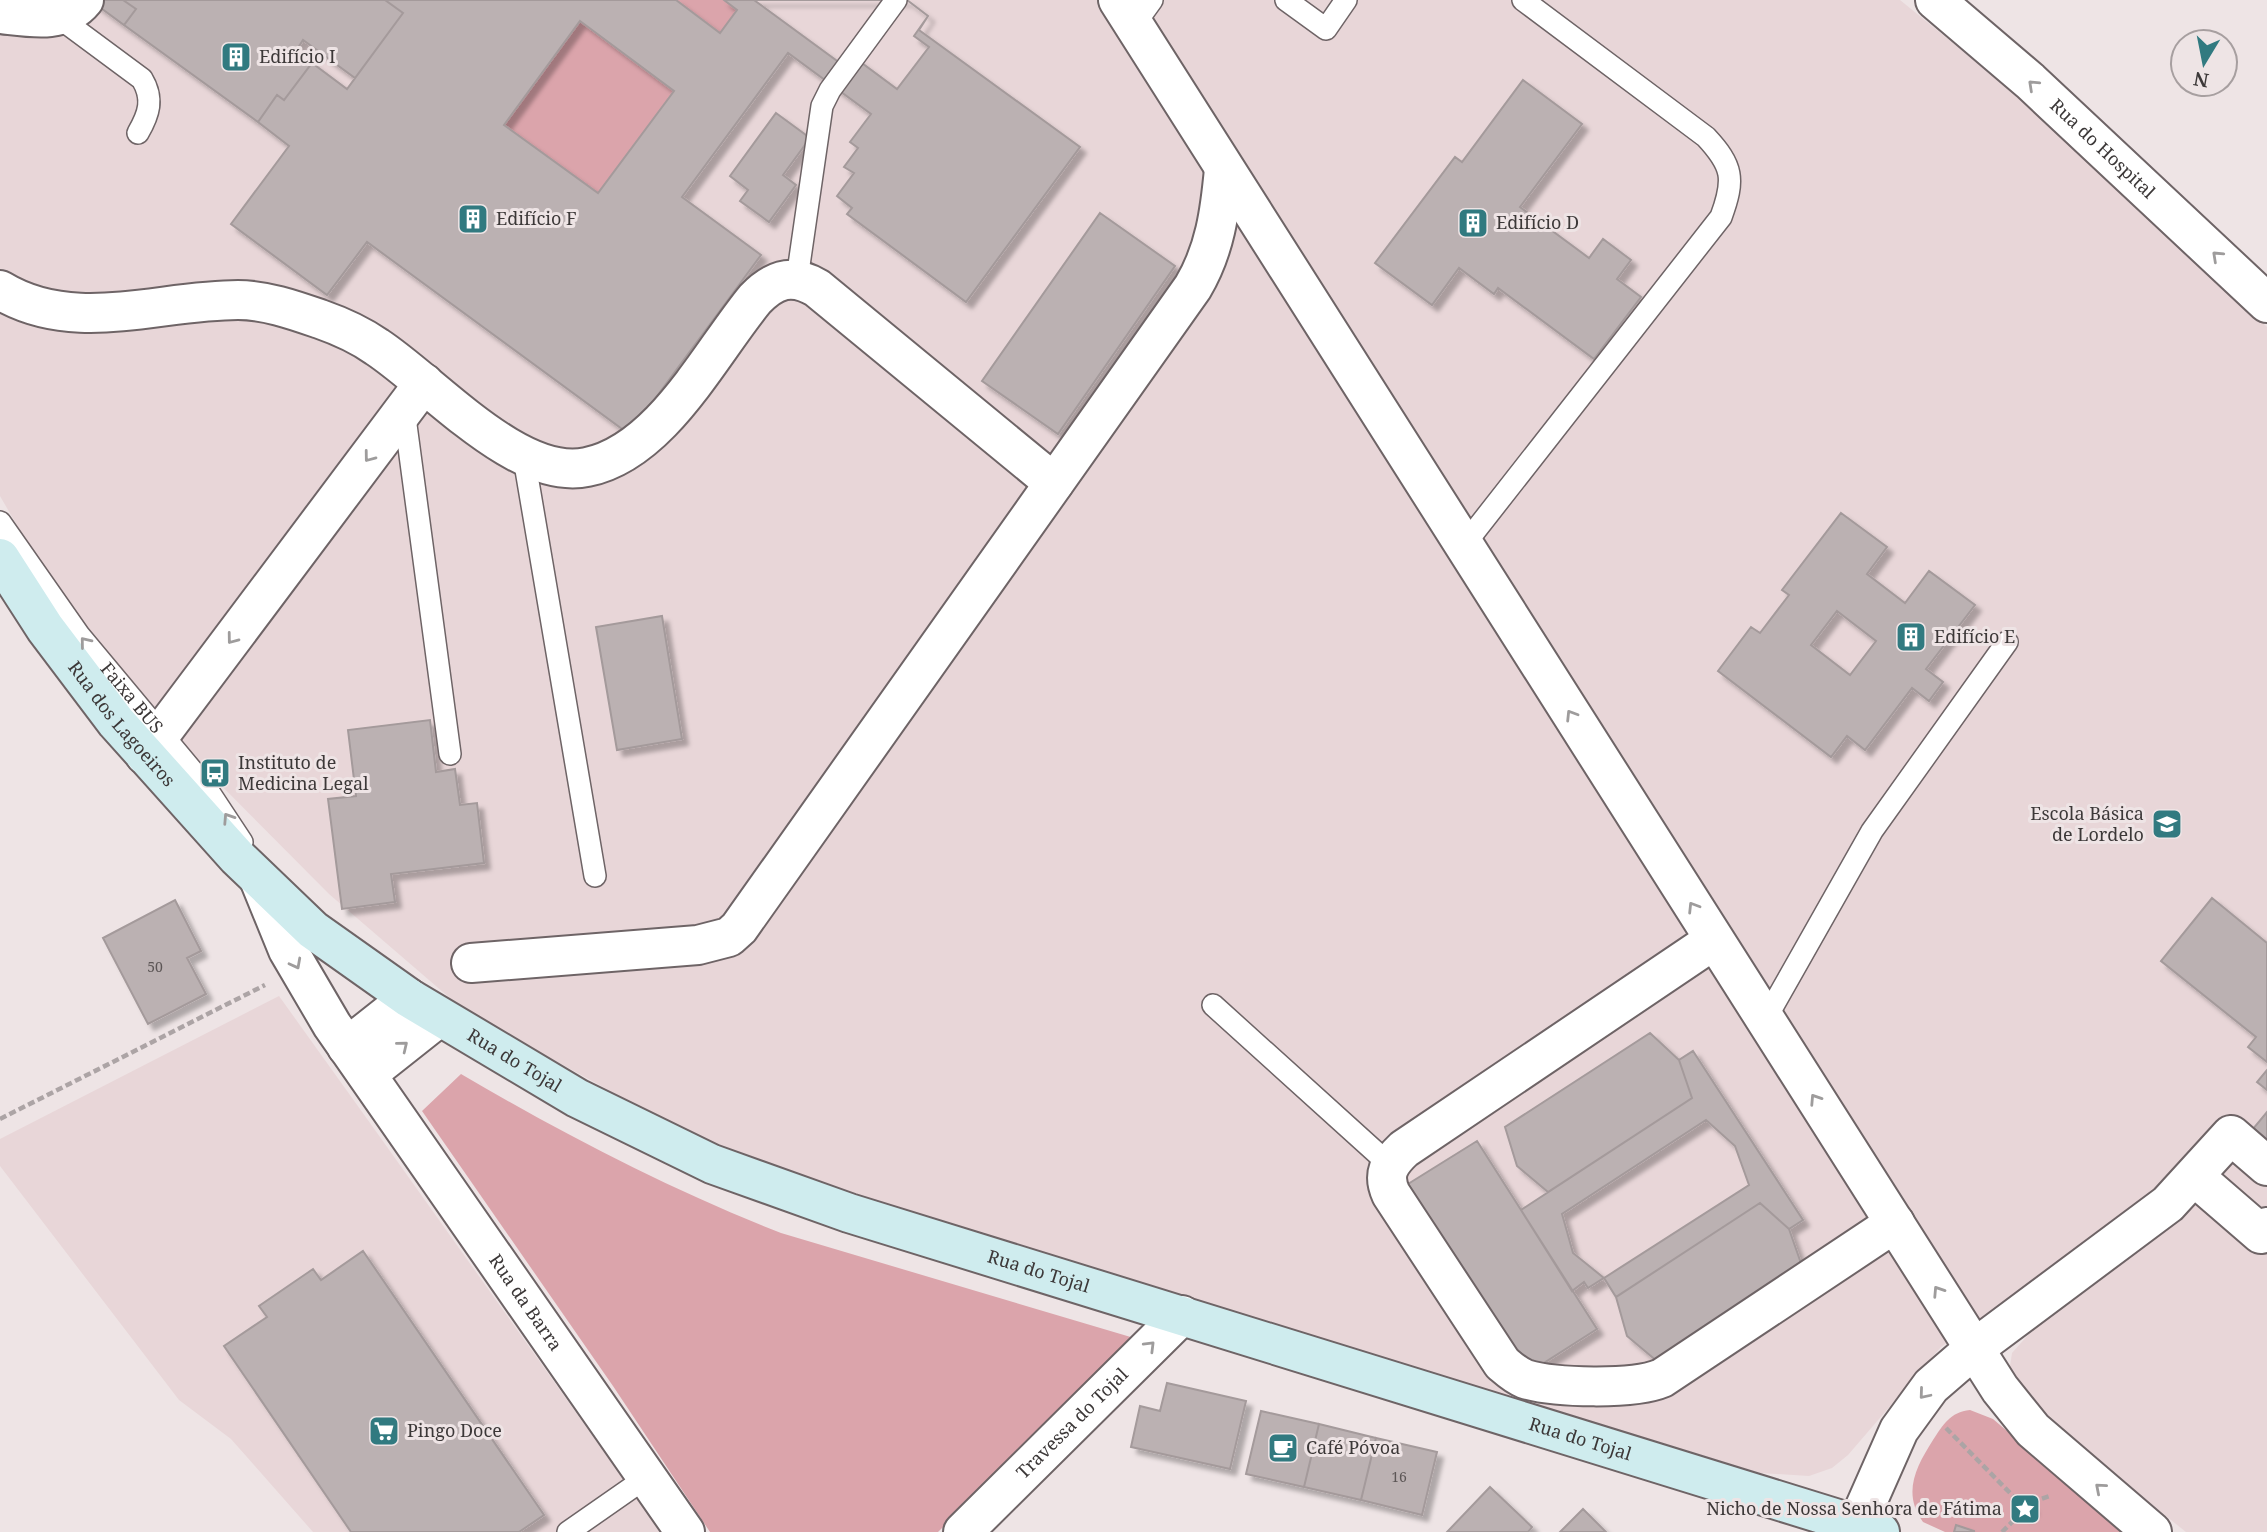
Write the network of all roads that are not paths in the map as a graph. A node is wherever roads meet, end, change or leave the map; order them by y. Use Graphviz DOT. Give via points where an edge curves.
graph roads {
  1 [pos="896,0"];
  2 [pos="1286,0"];
  3 [pos="1346,0"];
  4 [pos="1524,0"];
  5 [pos="1935,0"];
  6 [pos="71,8"];
  7 [pos="1135,8"];
  8 [pos="0,14"];
  9 [pos="138,133"];
  10 [pos="1224,169"];
  11 [pos="797,279"];
  12 [pos="0,290"];
  13 [pos="2267,303"];
  14 [pos="414,397"];
  15 [pos="524,458"];
  16 [pos="1054,483"];
  17 [pos="0,522"];
  18 [pos="1464,545"];
  19 [pos="0,558"];
  20 [pos="2007,642"];
  21 [pos="153,745"];
  22 [pos="450,754"];
  23 [pos="595,876"];
  24 [pos="258,879"];
  25 [pos="1714,940"];
  26 [pos="471,963"];
  27 [pos="1213,1005"];
  28 [pos="424,1008"];
  29 [pos="1765,1020"];
  30 [pos="357,1060"];
  31 [pos="1390,1166"];
  32 [pos="2267,1166"];
  33 [pos="2195,1177"];
  34 [pos="1895,1223"];
  35 [pos="2265,1233"];
  36 [pos="1182,1315"];
  37 [pos="1975,1348"];
  38 [pos="647,1477"];
  39 [pos="1868,1528"];
  40 [pos="569,1532"];
  41 [pos="685,1532"];
  42 [pos="963,1532"];
  43 [pos="2152,1532"];
  1 -- 11 [label="lane" via="822,106"];
  2 -- 3 [label="lane" via="1326,29"];
  4 -- 18 [label="lane" via="1706,136 1726,158 1729,195 1721,217"];
  13 -- 5 [label="street, Rua do Hospital, one-way" via="2030,81"];
  6 -- 8 [label="street" via="38,18"];
  6 -- 9 [label="lane" via="149,90 150,103"];
  7 -- 10 [label="street"];
  10 -- 16 [label="street" via="1216,234 1200,276"];
  10 -- 18 [label="street"];
  11 -- 15 [label="street" via="775,282 755,299 655,429 635,447 604,462 570,469"];
  11 -- 16 [label="street" via="817,288"];
  12 -- 14 [label="street" via="19,301 69,313 114,313 219,300 280,306 354,333"];
  14 -- 15 [label="street"];
  14 -- 21 [label="street, one-way"];
  14 -- 22 [label="lane"];
  15 -- 23 [label="lane"];
  16 -- 26 [label="street" via="748,917 729,937 698,945"];
  21 -- 17 [label="lane, Faixa BUS, one-way"];
  25 -- 18 [label="street, one-way"];
  19 -- 21 [label="main road, Rua dos Lagoeiros" via="77,673"];
  20 -- 29 [label="lane" via="1872,831"];
  21 -- 24 [label="main road, Rua dos Lagoeiros"];
  24 -- 28 [label="main road, Rua do Tojal" via="313,930"];
  24 -- 30 [label="street, Rua da Barra, one-way" via="298,968"];
  25 -- 29 [label="street"];
  25 -- 31 [label="street" via="1404,1150"];
  27 -- 31 [label="lane"];
  28 -- 30 [label="street"];
  28 -- 36 [label="main road, Rua do Tojal" via="577,1098 712,1164 849,1213"];
  34 -- 29 [label="street, one-way"];
  30 -- 38 [label="street, Rua da Barra"];
  31 -- 34 [label="street" via="1386,1183 1391,1194 1502,1363 1536,1382 1635,1386 1662,1378"];
  32 -- 33 [label="street" via="2231,1135"];
  33 -- 35 [label="street"];
  33 -- 37 [label="street" via="2145,1223"];
  37 -- 34 [label="street, one-way"];
  36 -- 39 [label="main road, Rua do Tojal"];
  42 -- 36 [label="street, Travessa do Tojal, one-way"];
  37 -- 39 [label="street, one-way" via="1914,1407 1887,1454"];
  43 -- 37 [label="street, one-way" via="2033,1430"];
  38 -- 40 [label="lane"];
  38 -- 41 [label="street, Rua da Barra"];
}
